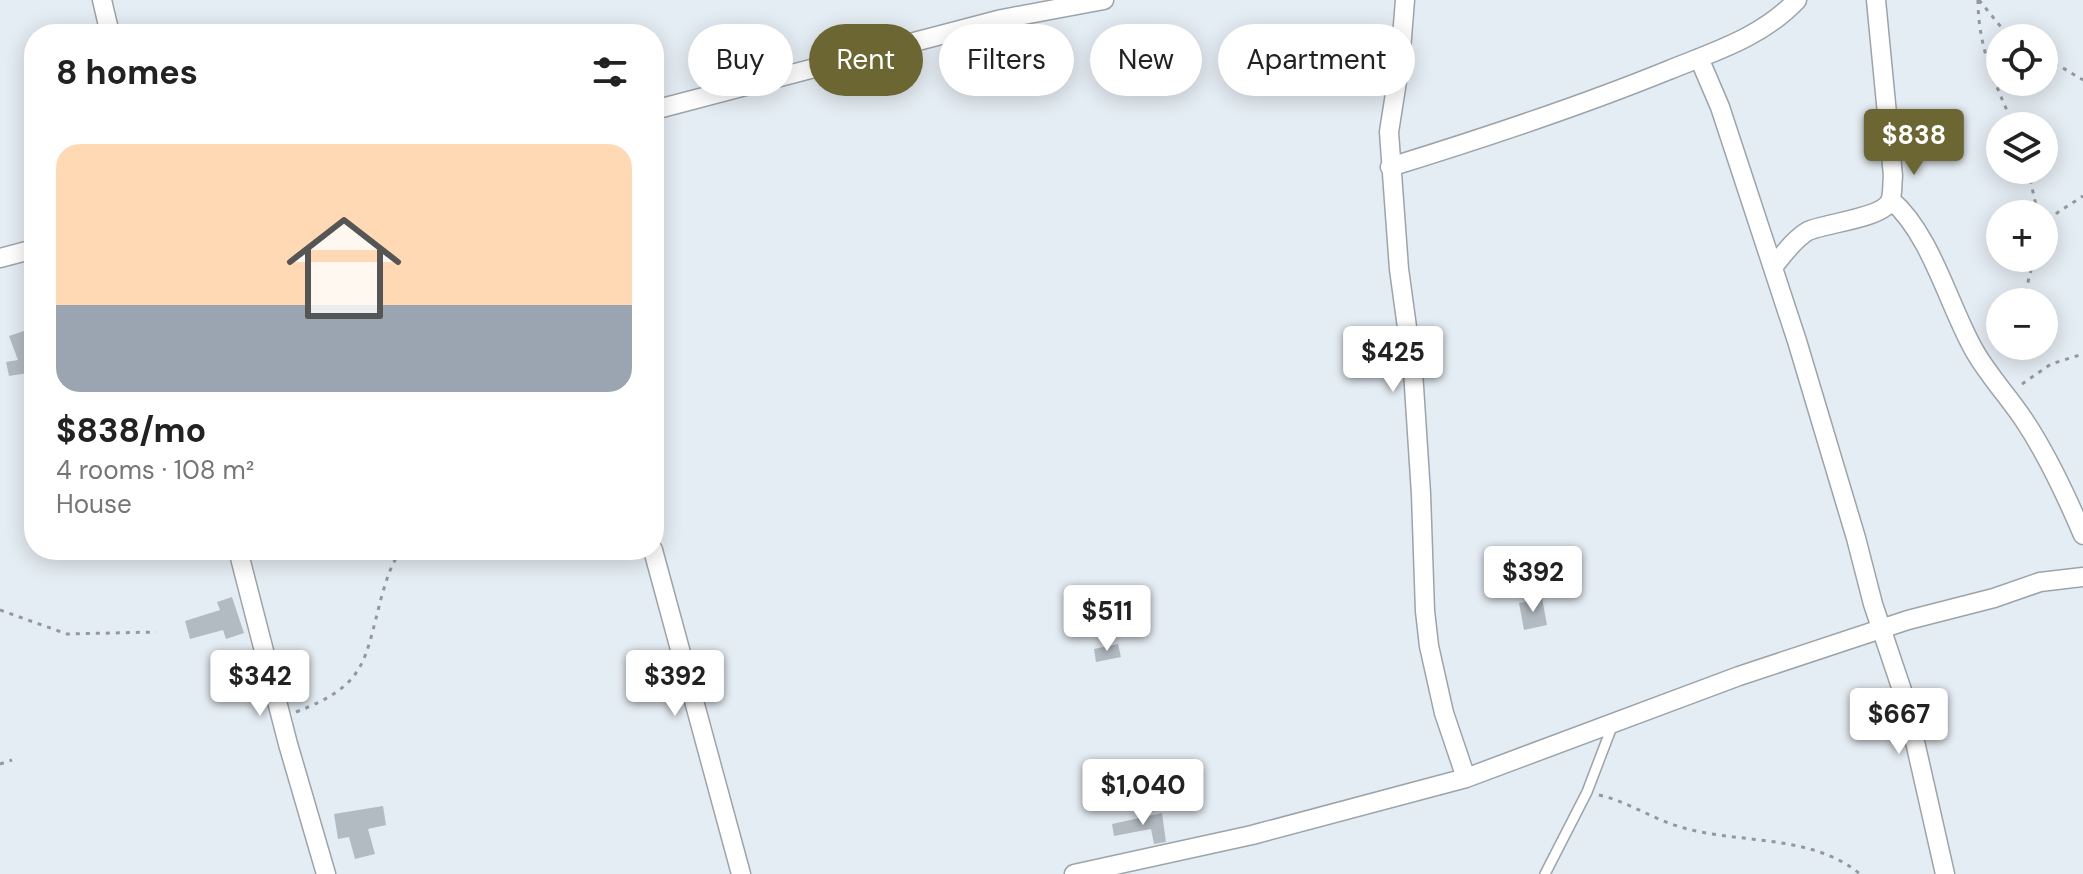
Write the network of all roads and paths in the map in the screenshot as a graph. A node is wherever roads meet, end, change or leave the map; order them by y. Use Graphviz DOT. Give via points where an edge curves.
graph roads {
  1 [pos="102,0"];
  2 [pos="1104,0"];
  3 [pos="1405,0"];
  4 [pos="1797,0"];
  5 [pos="1876,0"];
  6 [pos="1978,0"];
  7 [pos="108,24"];
  8 [pos="1998,24"];
  9 [pos="1699,58"];
  10 [pos="2058,66"];
  11 [pos="2083,80"];
  12 [pos="664,107"];
  13 [pos="2009,112"];
  14 [pos="1390,167"];
  15 [pos="2083,196"];
  16 [pos="1891,200"];
  17 [pos="2058,212"];
  18 [pos="24,252"];
  19 [pos="0,258"];
  20 [pos="1773,267"];
  21 [pos="2083,354"];
  22 [pos="2006,396"];
  23 [pos="2083,535"];
  24 [pos="241,560"];
  25 [pos="396,560"];
  26 [pos="656,560"];
  27 [pos="2083,577"];
  28 [pos="0,610"];
  29 [pos="1882,630"];
  30 [pos="156,632"];
  31 [pos="281,718"];
  32 [pos="1615,720"];
  33 [pos="12,760"];
  34 [pos="0,764"];
  35 [pos="1466,778"];
  36 [pos="1587,792"];
  37 [pos="1140,867"];
  38 [pos="326,874"];
  39 [pos="741,874"];
  40 [pos="1074,874"];
  41 [pos="1545,874"];
  42 [pos="1860,874"];
  43 [pos="1945,874"];
  1 -- 7 [label="street"];
  2 -- 12 [label="street" via="1002,19"];
  3 -- 14 [label="street" via="1389,132"];
  4 -- 9 [label="street" via="1758,33"];
  5 -- 16 [label="street"];
  6 -- 8 [label="path"];
  6 -- 13 [label="path" via="1981,40"];
  9 -- 14 [label="street"];
  9 -- 20 [label="street"];
  10 -- 11 [label="path"];
  14 -- 35 [label="street" via="1413,371 1429,646"];
  15 -- 17 [label="path"];
  16 -- 20 [label="street" via="1871,213 1811,230"];
  16 -- 22 [label="street" via="1918,234 1964,332"];
  18 -- 19 [label="street"];
  20 -- 29 [label="street"];
  21 -- 22 [label="path" via="2051,364"];
  22 -- 23 [label="street" via="2049,460"];
  24 -- 31 [label="street"];
  25 -- 31 [label="path" via="359,671 332,696"];
  26 -- 39 [label="street"];
  27 -- 29 [label="street" via="2040,582"];
  28 -- 30 [label="path" via="67,634"];
  29 -- 32 [label="street"];
  29 -- 43 [label="street" via="1913,726"];
  31 -- 38 [label="street"];
  32 -- 35 [label="street"];
  32 -- 36 [label="lane"];
  33 -- 34 [label="path"];
  35 -- 37 [label="street"];
  36 -- 41 [label="lane"];
  36 -- 42 [label="path" via="1685,829 1822,853"];
  37 -- 40 [label="street"];
}
